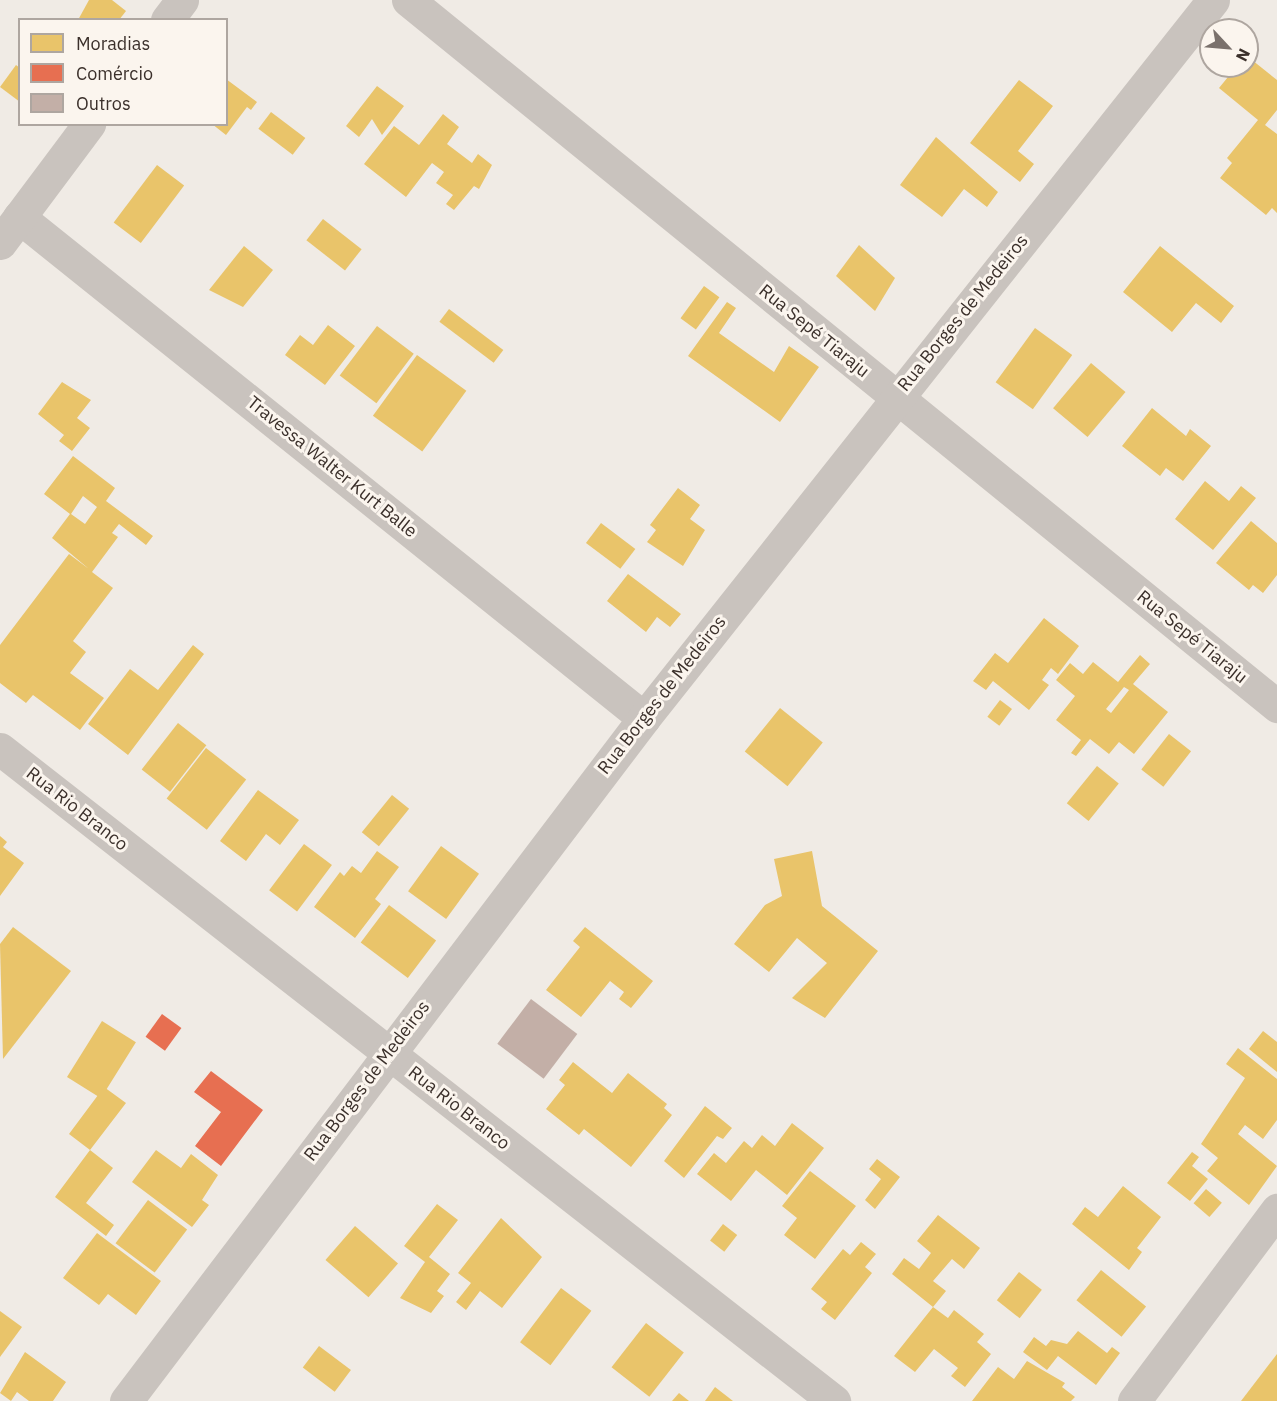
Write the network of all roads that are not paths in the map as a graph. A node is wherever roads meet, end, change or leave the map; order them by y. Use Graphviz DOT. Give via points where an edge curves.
graph roads {
  1 [pos="182,0"];
  2 [pos="408,0"];
  3 [pos="1213,0"];
  4 [pos="168,18"];
  5 [pos="87,126"];
  6 [pos="19,217"];
  7 [pos="0,243"];
  8 [pos="896,398"];
  9 [pos="1277,706"];
  10 [pos="644,718"];
  11 [pos="0,749"];
  12 [pos="387,1052"];
  13 [pos="1277,1210"];
  14 [pos="126,1401"];
  15 [pos="834,1401"];
  16 [pos="1134,1401"];
  1 -- 4 [label="street"];
  2 -- 8 [label="street, Rua Sepé Tiaraju"];
  3 -- 8 [label="street, Rua Borges de Medeiros"];
  5 -- 6 [label="street"];
  6 -- 7 [label="street"];
  6 -- 10 [label="street, Travessa Walter Kurt Balle"];
  8 -- 9 [label="street, Rua Sepé Tiaraju"];
  8 -- 10 [label="street, Rua Borges de Medeiros"];
  10 -- 12 [label="street, Rua Borges de Medeiros"];
  11 -- 12 [label="street, Rua Rio Branco"];
  12 -- 14 [label="street, Rua Borges de Medeiros"];
  12 -- 15 [label="street, Rua Rio Branco"];
  13 -- 16 [label="street"];
}
